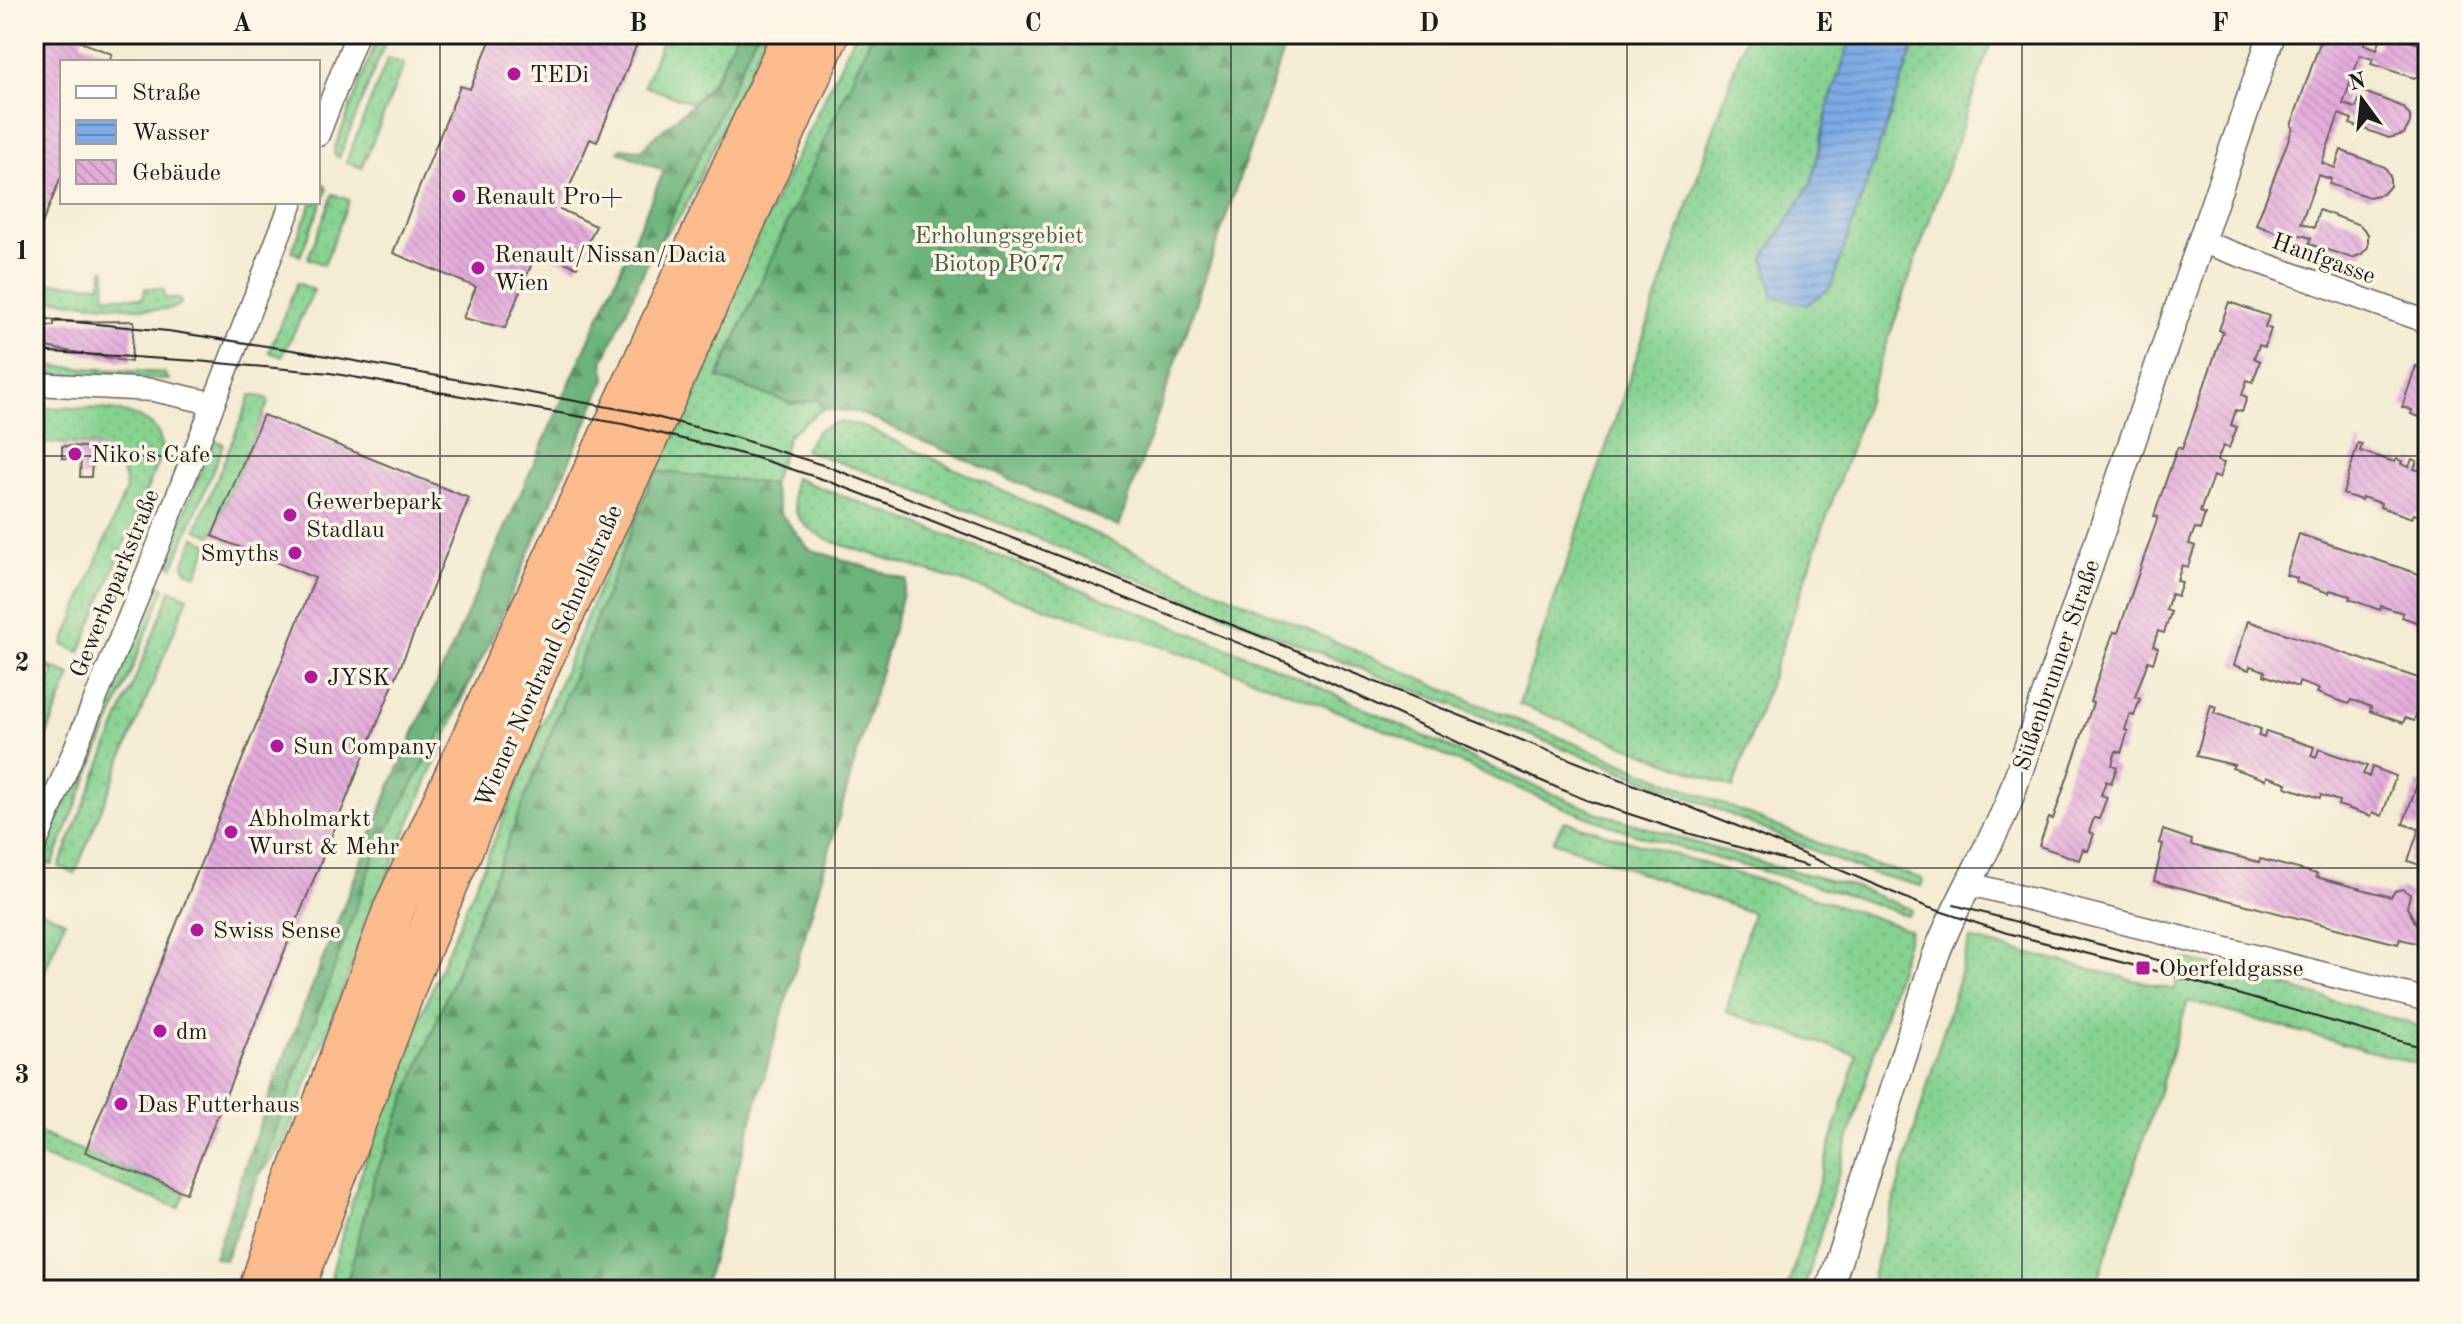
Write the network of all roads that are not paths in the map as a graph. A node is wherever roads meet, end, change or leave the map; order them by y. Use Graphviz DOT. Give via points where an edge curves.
graph roads {
  1 [pos="357,34"];
  2 [pos="793,34"];
  3 [pos="829,34"];
  4 [pos="2272,34"];
  5 [pos="320,130"];
  6 [pos="291,204"];
  7 [pos="2202,242"];
  8 [pos="2428,322"];
  9 [pos="34,384"];
  10 [pos="212,403"];
  11 [pos="34,848"];
  12 [pos="1970,884"];
  13 [pos="2428,1000"];
  14 [pos="341,1162"];
  15 [pos="289,1198"];
  16 [pos="246,1290"];
  17 [pos="259,1290"];
  18 [pos="294,1290"];
  19 [pos="317,1290"];
  20 [pos="1829,1290"];
  1 -- 5 [label="street"];
  2 -- 15 [label="highway, Wiener Nordrand Schnellstraße" via="393,911"];
  3 -- 14 [label="highway, Wiener Nordrand Schnellstraße" via="541,662 411,972"];
  4 -- 7 [label="street, Süßenbrunner Straße"];
  6 -- 10 [label="street, Gewerbeparkstraße"];
  7 -- 8 [label="street, Hanfgasse"];
  7 -- 12 [label="street, Süßenbrunner Straße" via="2008,804"];
  9 -- 10 [label="street" via="154,390"];
  10 -- 11 [label="street, Gewerbeparkstraße"];
  12 -- 13 [label="street"];
  12 -- 20 [label="street, Süßenbrunner Straße" via="1935,957"];
  14 -- 18 [label="highway, Wiener Nordrand Schnellstraße"];
  14 -- 19 [label="highway"];
  15 -- 16 [label="highway"];
  15 -- 17 [label="highway, Wiener Nordrand Schnellstraße"];
}
